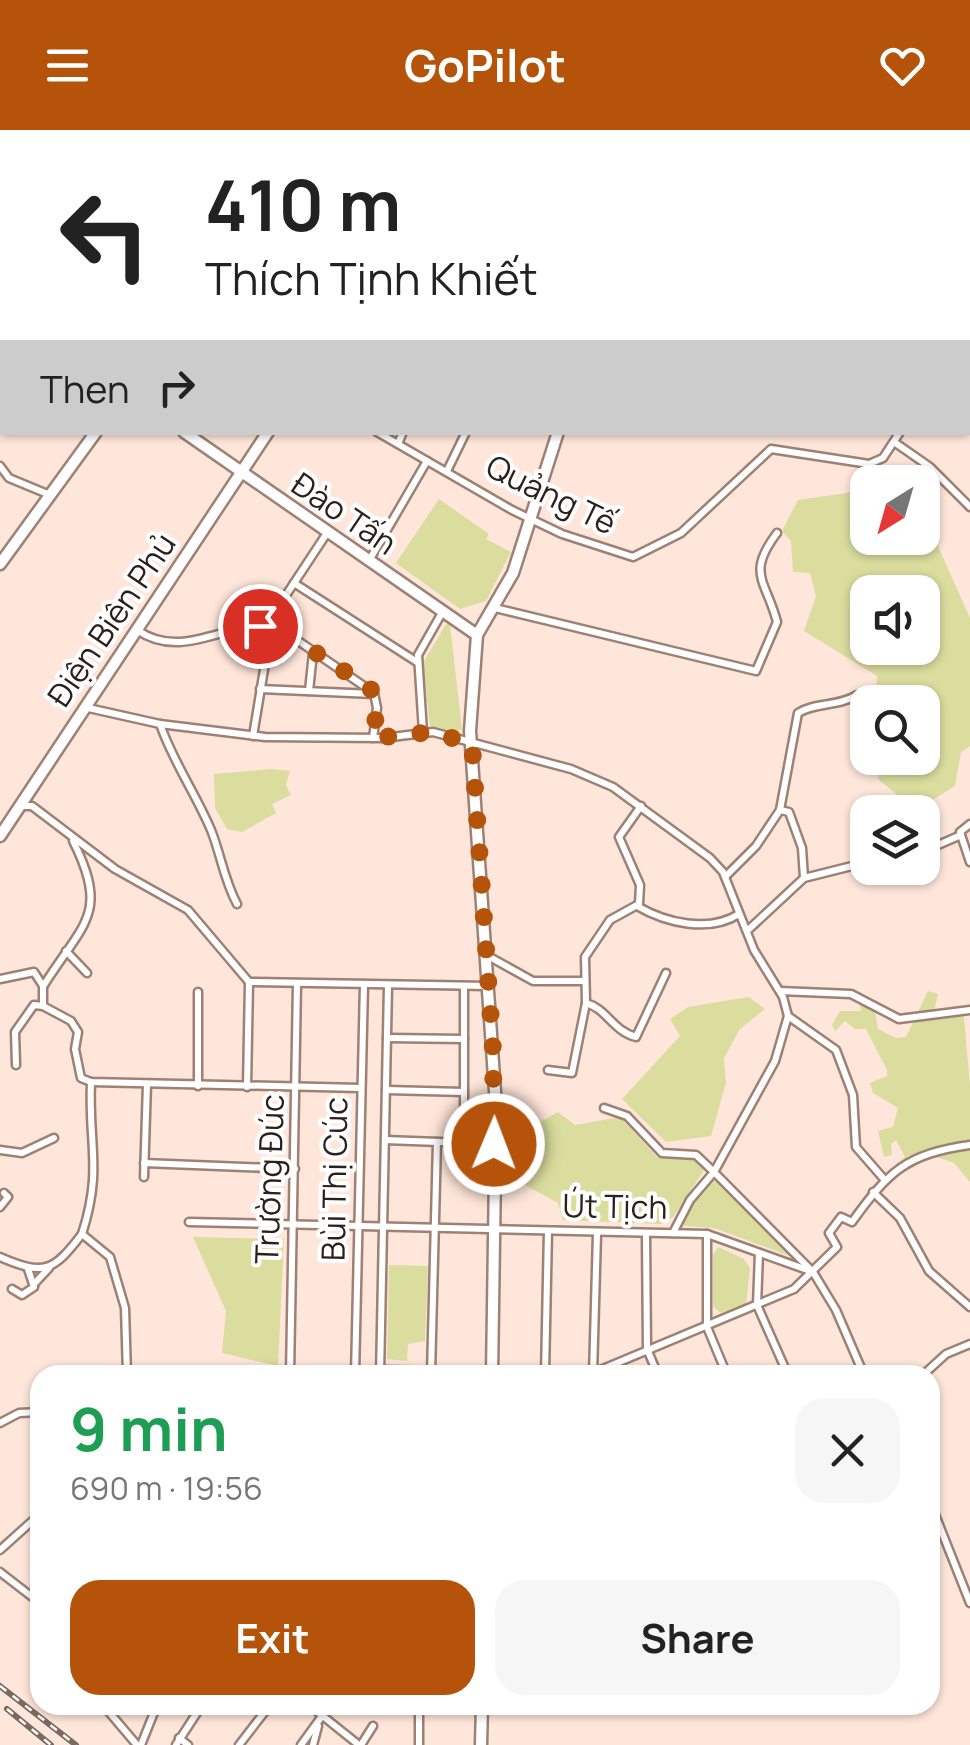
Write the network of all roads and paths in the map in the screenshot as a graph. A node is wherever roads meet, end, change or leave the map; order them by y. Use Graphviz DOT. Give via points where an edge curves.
graph roads {
  1 [pos="94,435"];
  2 [pos="188,435"];
  3 [pos="266,435"];
  4 [pos="382,435"];
  5 [pos="402,435"];
  6 [pos="464,435"];
  7 [pos="557,435"];
  8 [pos="899,435"];
  9 [pos="398,444"];
  10 [pos="896,444"];
  11 [pos="426,461"];
  12 [pos="0,466"];
  13 [pos="446,471"];
  14 [pos="240,474"];
  15 [pos="51,495"];
  16 [pos="970,506"];
  17 [pos="534,517"];
  18 [pos="327,533"];
  19 [pos="777,533"];
  20 [pos="369,560"];
  21 [pos="0,564"];
  22 [pos="294,583"];
  23 [pos="496,608"];
  24 [pos="443,611"];
  25 [pos="270,625"];
  26 [pos="135,629"];
  27 [pos="477,636"];
  28 [pos="313,652"];
  29 [pos="417,662"];
  30 [pos="260,689"];
  31 [pos="310,691"];
  32 [pos="375,694"];
  33 [pos="850,699"];
  34 [pos="83,707"];
  35 [pos="160,724"];
  36 [pos="423,732"];
  37 [pos="253,736"];
  38 [pos="374,738"];
  39 [pos="472,744"];
  40 [pos="640,806"];
  41 [pos="18,807"];
  42 [pos="780,810"];
  43 [pos="970,824"];
  44 [pos="960,835"];
  45 [pos="0,836"];
  46 [pos="71,836"];
  47 [pos="940,844"];
  48 [pos="970,862"];
  49 [pos="850,866"];
  50 [pos="725,877"];
  51 [pos="804,878"];
  52 [pos="237,904"];
  53 [pos="637,906"];
  54 [pos="739,914"];
  55 [pos="746,931"];
  56 [pos="66,951"];
  57 [pos="488,956"];
  58 [pos="87,973"];
  59 [pos="666,974"];
  60 [pos="0,979"];
  61 [pos="584,981"];
  62 [pos="249,982"];
  63 [pos="297,984"];
  64 [pos="364,984"];
  65 [pos="43,986"];
  66 [pos="388,986"];
  67 [pos="464,986"];
  68 [pos="490,986"];
  69 [pos="780,991"];
  70 [pos="198,992"];
  71 [pos="586,1003"];
  72 [pos="43,1006"];
  73 [pos="970,1010"];
  74 [pos="788,1016"];
  75 [pos="387,1038"];
  76 [pos="464,1039"];
  77 [pos="16,1065"];
  78 [pos="548,1070"];
  79 [pos="91,1082"];
  80 [pos="147,1084"];
  81 [pos="198,1086"];
  82 [pos="246,1086"];
  83 [pos="297,1088"];
  84 [pos="361,1088"];
  85 [pos="386,1090"];
  86 [pos="464,1092"];
  87 [pos="604,1108"];
  88 [pos="54,1138"];
  89 [pos="385,1140"];
  90 [pos="437,1142"];
  91 [pos="464,1143"];
  92 [pos="494,1144"];
  93 [pos="970,1145"];
  94 [pos="0,1150"];
  95 [pos="144,1163"];
  96 [pos="295,1169"];
  97 [pos="714,1172"];
  98 [pos="144,1177"];
  99 [pos="883,1178"];
  100 [pos="873,1192"];
  101 [pos="4,1193"];
  102 [pos="0,1207"];
  103 [pos="189,1222"];
  104 [pos="293,1224"];
  105 [pos="360,1225"];
  106 [pos="383,1226"];
  107 [pos="435,1227"];
  108 [pos="491,1227"];
  109 [pos="548,1231"];
  110 [pos="672,1233"];
  111 [pos="82,1234"];
  112 [pos="598,1234"];
  113 [pos="707,1234"];
  114 [pos="646,1235"];
  115 [pos="759,1253"];
  116 [pos="0,1256"];
  117 [pos="27,1268"];
  118 [pos="49,1268"];
  119 [pos="813,1272"];
  120 [pos="34,1284"];
  121 [pos="12,1289"];
  122 [pos="756,1305"];
  123 [pos="970,1307"];
  124 [pos="707,1326"];
  125 [pos="970,1344"];
  126 [pos="647,1350"];
  127 [pos="127,1365"];
  128 [pos="290,1365"];
  129 [pos="355,1365"];
  130 [pos="380,1365"];
  131 [pos="430,1365"];
  132 [pos="492,1365"];
  133 [pos="545,1365"];
  134 [pos="593,1365"];
  135 [pos="613,1365"];
  136 [pos="654,1365"];
  137 [pos="723,1365"];
  138 [pos="783,1365"];
  139 [pos="860,1365"];
  140 [pos="934,1365"];
  141 [pos="30,1412"];
  142 [pos="0,1423"];
  143 [pos="30,1523"];
  144 [pos="940,1527"];
  145 [pos="0,1550"];
  146 [pos="0,1572"];
  147 [pos="30,1598"];
  148 [pos="970,1603"];
  149 [pos="112,1715"];
  150 [pos="152,1715"];
  151 [pos="195,1715"];
  152 [pos="262,1715"];
  153 [pos="322,1715"];
  154 [pos="419,1715"];
  155 [pos="482,1715"];
  156 [pos="373,1726"];
  157 [pos="177,1742"];
  158 [pos="139,1745"];
  159 [pos="188,1745"];
  160 [pos="239,1745"];
  161 [pos="301,1745"];
  162 [pos="312,1745"];
  163 [pos="360,1745"];
  164 [pos="419,1745"];
  165 [pos="482,1745"];
  1 -- 15 [label="street"];
  2 -- 14 [label="street, Đào Tấn"];
  3 -- 14 [label="street, Điện Biên Phủ"];
  4 -- 9 [label="street, Quảng Tế"];
  5 -- 9 [label="street"];
  6 -- 13 [label="street"];
  7 -- 17 [label="street"];
  8 -- 10 [label="street"];
  9 -- 11 [label="street, Quảng Tế"];
  10 -- 16 [label="street"];
  10 -- 17 [label="street, Quảng Tế" via="869,464 771,449 681,532 634,557 562,534"];
  11 -- 13 [label="street, Quảng Tế"];
  11 -- 20 [label="street"];
  12 -- 15 [label="street" via="9,478"];
  13 -- 17 [label="street, Quảng Tế"];
  14 -- 18 [label="street, Đào Tấn"];
  14 -- 26 [label="street, Điện Biên Phủ"];
  15 -- 21 [label="street"];
  17 -- 23 [label="street"];
  18 -- 20 [label="street, Đào Tấn"];
  18 -- 22 [label="street"];
  19 -- 23 [label="street" via="762,552 759,577 777,622 756,671"];
  20 -- 24 [label="street, Đào Tấn"];
  22 -- 25 [label="street"];
  22 -- 29 [label="street"];
  23 -- 27 [label="street"];
  24 -- 27 [label="street, Đào Tấn"];
  24 -- 29 [label="street"];
  25 -- 26 [label="street" via="180,642 150,639"];
  25 -- 28 [label="street"];
  25 -- 30 [label="street"];
  26 -- 34 [label="street, Điện Biên Phủ"];
  27 -- 39 [label="street"];
  28 -- 31 [label="street"];
  28 -- 32 [label="street"];
  29 -- 36 [label="street"];
  30 -- 31 [label="street"];
  30 -- 37 [label="street"];
  31 -- 32 [label="street"];
  32 -- 38 [label="street"];
  33 -- 42 [label="street" via="798,713"];
  34 -- 35 [label="street"];
  34 -- 41 [label="street, Điện Biên Phủ"];
  35 -- 37 [label="street"];
  35 -- 52 [label="street" via="212,832"];
  36 -- 38 [label="street"];
  36 -- 39 [label="street"];
  37 -- 38 [label="street"];
  39 -- 40 [label="street" via="571,769"];
  39 -- 57 [label="street"];
  40 -- 50 [label="street"];
  40 -- 53 [label="street" via="619,837 640,884"];
  41 -- 45 [label="street, Điện Biên Phủ"];
  41 -- 46 [label="street" via="32,806"];
  42 -- 50 [label="street"];
  42 -- 51 [label="street" via="795,822"];
  43 -- 44 [label="street"];
  44 -- 47 [label="street"];
  44 -- 48 [label="street"];
  46 -- 56 [label="street" via="88,870 92,908"];
  46 -- 62 [label="street" via="188,910"];
  49 -- 51 [label="street"];
  50 -- 54 [label="street"];
  51 -- 55 [label="street"];
  53 -- 54 [label="street" via="689,924"];
  53 -- 61 [label="street" via="601,929 584,957"];
  54 -- 55 [label="street"];
  55 -- 69 [label="street"];
  56 -- 58 [label="street"];
  56 -- 65 [label="street"];
  57 -- 61 [label="street" via="533,980"];
  57 -- 68 [label="street"];
  59 -- 71 [label="street" via="636,1037"];
  60 -- 65 [label="street" via="34,972"];
  61 -- 71 [label="street"];
  62 -- 63 [label="street"];
  62 -- 82 [label="street"];
  63 -- 64 [label="street"];
  63 -- 83 [label="street, Trường Đúc"];
  64 -- 66 [label="street"];
  64 -- 84 [label="street, Bùi Thị Cúc"];
  65 -- 72 [label="street"];
  66 -- 67 [label="street"];
  66 -- 75 [label="street"];
  67 -- 68 [label="street"];
  67 -- 76 [label="street"];
  68 -- 92 [label="street"];
  69 -- 73 [label="street" via="851,994 899,1019"];
  69 -- 74 [label="street"];
  70 -- 81 [label="street"];
  71 -- 78 [label="street" via="572,1072"];
  72 -- 77 [label="street" via="34,1005 16,1028"];
  72 -- 79 [label="street" via="72,1021 81,1078"];
  74 -- 97 [label="street" via="775,1060"];
  74 -- 99 [label="street" via="836,1050 853,1095 854,1142"];
  75 -- 76 [label="street"];
  75 -- 85 [label="street"];
  76 -- 86 [label="street"];
  79 -- 80 [label="street"];
  79 -- 111 [label="street" via="97,1169"];
  80 -- 81 [label="street"];
  80 -- 95 [label="street"];
  81 -- 82 [label="street"];
  82 -- 83 [label="street"];
  83 -- 84 [label="street"];
  83 -- 96 [label="street, Trường Đúc"];
  84 -- 105 [label="street, Bùi Thị Cúc"];
  85 -- 86 [label="street"];
  85 -- 89 [label="street"];
  86 -- 91 [label="street"];
  87 -- 97 [label="street" via="627,1116 662,1153 696,1154"];
  88 -- 94 [label="street" via="22,1153"];
  89 -- 90 [label="street"];
  89 -- 106 [label="street"];
  90 -- 91 [label="street"];
  90 -- 107 [label="street"];
  91 -- 92 [label="street"];
  92 -- 108 [label="street"];
  93 -- 99 [label="street" via="927,1151"];
  95 -- 96 [label="street"];
  95 -- 98 [label="street"];
  96 -- 104 [label="street, Trường Đúc"];
  97 -- 110 [label="street"];
  97 -- 119 [label="street"];
  99 -- 100 [label="street"];
  100 -- 119 [label="street" via="852,1222 842,1217 829,1233 836,1247"];
  100 -- 123 [label="street" via="900,1218 929,1270"];
  101 -- 102 [label="street"];
  103 -- 104 [label="street, Út Tịch"];
  104 -- 105 [label="street, Út Tịch"];
  104 -- 128 [label="street, Trường Đúc"];
  105 -- 106 [label="street, Út Tịch"];
  105 -- 129 [label="street, Bùi Thị Cúc"];
  106 -- 107 [label="street, Út Tịch"];
  106 -- 130 [label="street"];
  107 -- 108 [label="street, Út Tịch"];
  107 -- 131 [label="street"];
  108 -- 109 [label="street, Út Tịch"];
  108 -- 132 [label="street"];
  109 -- 112 [label="street, Út Tịch"];
  109 -- 133 [label="street"];
  110 -- 113 [label="street, Út Tịch"];
  110 -- 114 [label="street, Út Tịch"];
  111 -- 118 [label="street"];
  111 -- 127 [label="street" via="110,1257 125,1308"];
  112 -- 114 [label="street, Út Tịch"];
  112 -- 134 [label="street"];
  113 -- 115 [label="street, Út Tịch"];
  113 -- 124 [label="street"];
  114 -- 126 [label="street"];
  115 -- 119 [label="street, Út Tịch"];
  115 -- 122 [label="street"];
  116 -- 117 [label="street"];
  117 -- 118 [label="street"];
  117 -- 120 [label="street"];
  118 -- 120 [label="street"];
  119 -- 122 [label="street" via="794,1289"];
  119 -- 139 [label="street"];
  120 -- 121 [label="street" via="22,1295"];
  122 -- 124 [label="street"];
  122 -- 138 [label="street"];
  124 -- 126 [label="street"];
  124 -- 137 [label="street"];
  125 -- 140 [label="street"];
  126 -- 135 [label="street"];
  126 -- 136 [label="street"];
  141 -- 142 [label="street"];
  143 -- 145 [label="street"];
  144 -- 148 [label="street"];
  146 -- 147 [label="street"];
  149 -- 158 [label="street"];
  150 -- 158 [label="street"];
  151 -- 157 [label="street"];
  152 -- 160 [label="street"];
  153 -- 161 [label="street"];
  153 -- 162 [label="street"];
  153 -- 163 [label="street"];
  154 -- 164 [label="street"];
  155 -- 165 [label="street"];
  156 -- 163 [label="street"];
  157 -- 159 [label="street"];
}
